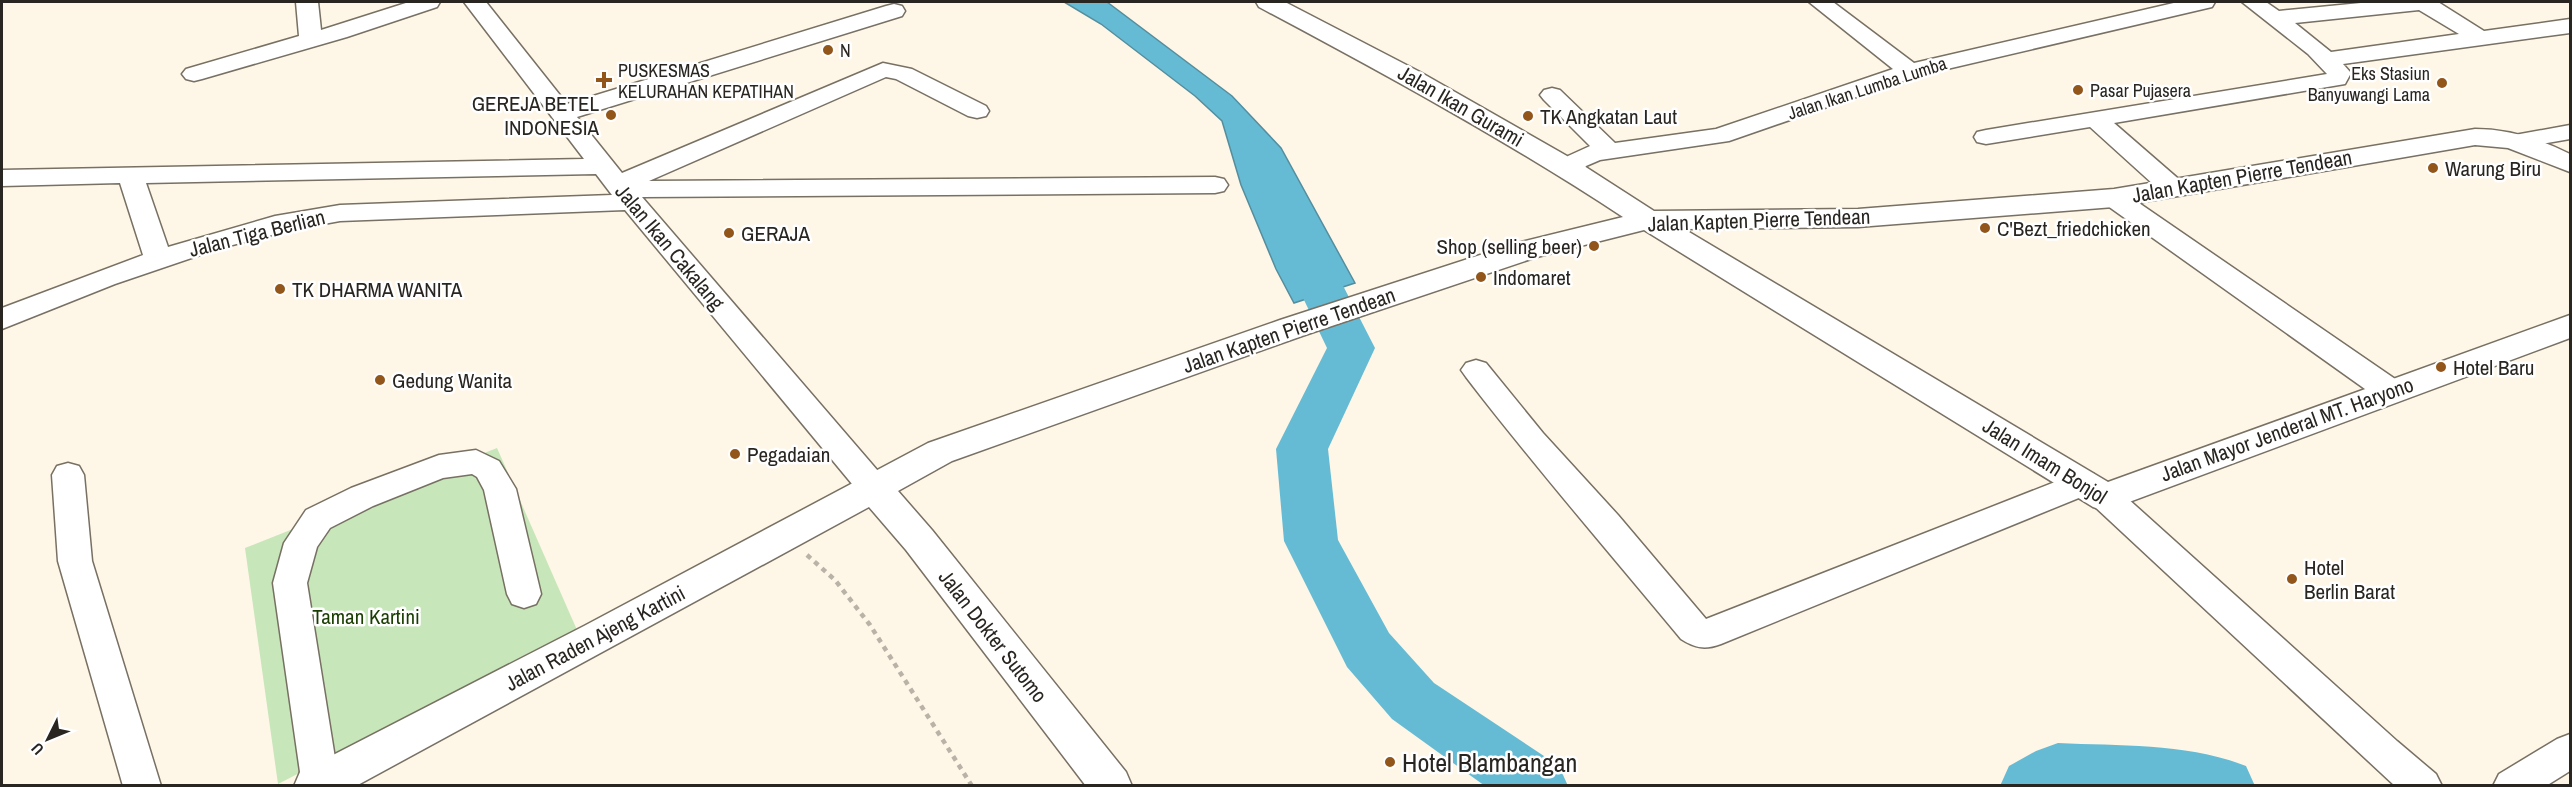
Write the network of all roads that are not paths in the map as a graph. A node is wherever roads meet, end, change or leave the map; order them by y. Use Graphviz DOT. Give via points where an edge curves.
graph roads {
  1 [pos="307,2"];
  2 [pos="429,2"];
  3 [pos="475,2"];
  4 [pos="1268,2"];
  5 [pos="1820,2"];
  6 [pos="2204,2"];
  7 [pos="2253,2"];
  8 [pos="894,11"];
  9 [pos="2276,18"];
  10 [pos="2571,26"];
  11 [pos="2478,37"];
  12 [pos="311,40"];
  13 [pos="2329,59"];
  14 [pos="1910,70"];
  15 [pos="194,74"];
  16 [pos="1552,95"];
  17 [pos="977,111"];
  18 [pos="564,113"];
  19 [pos="2095,119"];
  20 [pos="2571,132"];
  21 [pos="1986,137"];
  22 [pos="2518,141"];
  23 [pos="1609,151"];
  24 [pos="2571,164"];
  25 [pos="1571,170"];
  26 [pos="129,174"];
  27 [pos="2,178"];
  28 [pos="619,185"];
  29 [pos="1215,185"];
  30 [pos="2173,188"];
  31 [pos="2114,198"];
  32 [pos="1648,220"];
  33 [pos="158,258"];
  34 [pos="2,319"];
  35 [pos="2571,326"];
  36 [pos="1476,370"];
  37 [pos="2390,391"];
  38 [pos="68,475"];
  39 [pos="873,487"];
  40 [pos="2094,490"];
  41 [pos="524,594"];
  42 [pos="2571,751"];
  43 [pos="317,784"];
  44 [pos="142,786"];
  45 [pos="1111,786"];
  46 [pos="2423,786"];
  47 [pos="2512,786"];
  1 -- 12 [label="street"];
  2 -- 12 [label="street"];
  3 -- 18 [label="street, Jalan Ikan Cakalang"];
  4 -- 25 [label="main road, Jalan Ikan Gurami" via="1411,77"];
  5 -- 14 [label="street"];
  6 -- 14 [label="street, Jalan Ikan Lumba Lumba"];
  7 -- 9 [label="street"];
  8 -- 18 [label="street"];
  9 -- 11 [label="street" via="2420,3 2433,7"];
  9 -- 13 [label="street"];
  10 -- 11 [label="street"];
  11 -- 13 [label="street"];
  12 -- 15 [label="street"];
  13 -- 19 [label="street" via="2339,73 2333,80"];
  14 -- 23 [label="street, Jalan Ikan Lumba Lumba" via="1720,135"];
  16 -- 23 [label="street"];
  17 -- 28 [label="street" via="904,74 883,70"];
  18 -- 28 [label="street, Jalan Ikan Cakalang"];
  19 -- 21 [label="street"];
  19 -- 30 [label="street"];
  20 -- 22 [label="street"];
  22 -- 24 [label="main road, Jalan Kapten Pierre Tendean"];
  22 -- 30 [label="main road, Jalan Kapten Pierre Tendean" via="2491,137 2456,139"];
  23 -- 25 [label="street, Jalan Ikan Lumba Lumba" via="1583,158"];
  25 -- 32 [label="main road, Jalan Ikan Gurami"];
  26 -- 27 [label="street"];
  26 -- 28 [label="street" via="526,169"];
  26 -- 33 [label="street"];
  28 -- 29 [label="street"];
  28 -- 33 [label="street, Jalan Tiga Berlian" via="324,215"];
  28 -- 39 [label="street, Jalan Ikan Cakalang"];
  30 -- 31 [label="main road, Jalan Kapten Pierre Tendean"];
  31 -- 32 [label="main road, Jalan Kapten Pierre Tendean" via="1858,218"];
  31 -- 37 [label="street"];
  32 -- 39 [label="main road, Jalan Kapten Pierre Tendean" via="1528,250 1291,328 940,452"];
  32 -- 40 [label="main road, Jalan Imam Bonjol"];
  33 -- 34 [label="street, Jalan Tiga Berlian"];
  35 -- 37 [label="main road, Jalan Mayor Jenderal MT. Haryono"];
  36 -- 40 [label="street" via="1532,441 1701,634 1958,535"];
  37 -- 40 [label="main road, Jalan Mayor Jenderal MT. Haryono"];
  38 -- 44 [label="street" via="75,561"];
  39 -- 43 [label="main road, Jalan Raden Ajeng Kartini"];
  39 -- 45 [label="main road, Jalan Dokter Sutomo"];
  40 -- 46 [label="street, Jalan Imam Bonjol"];
  41 -- 43 [label="street" via="500,489 488,469 476,462 440,467 318,519 301,543 290,583"];
  42 -- 47 [label="street"];
}
